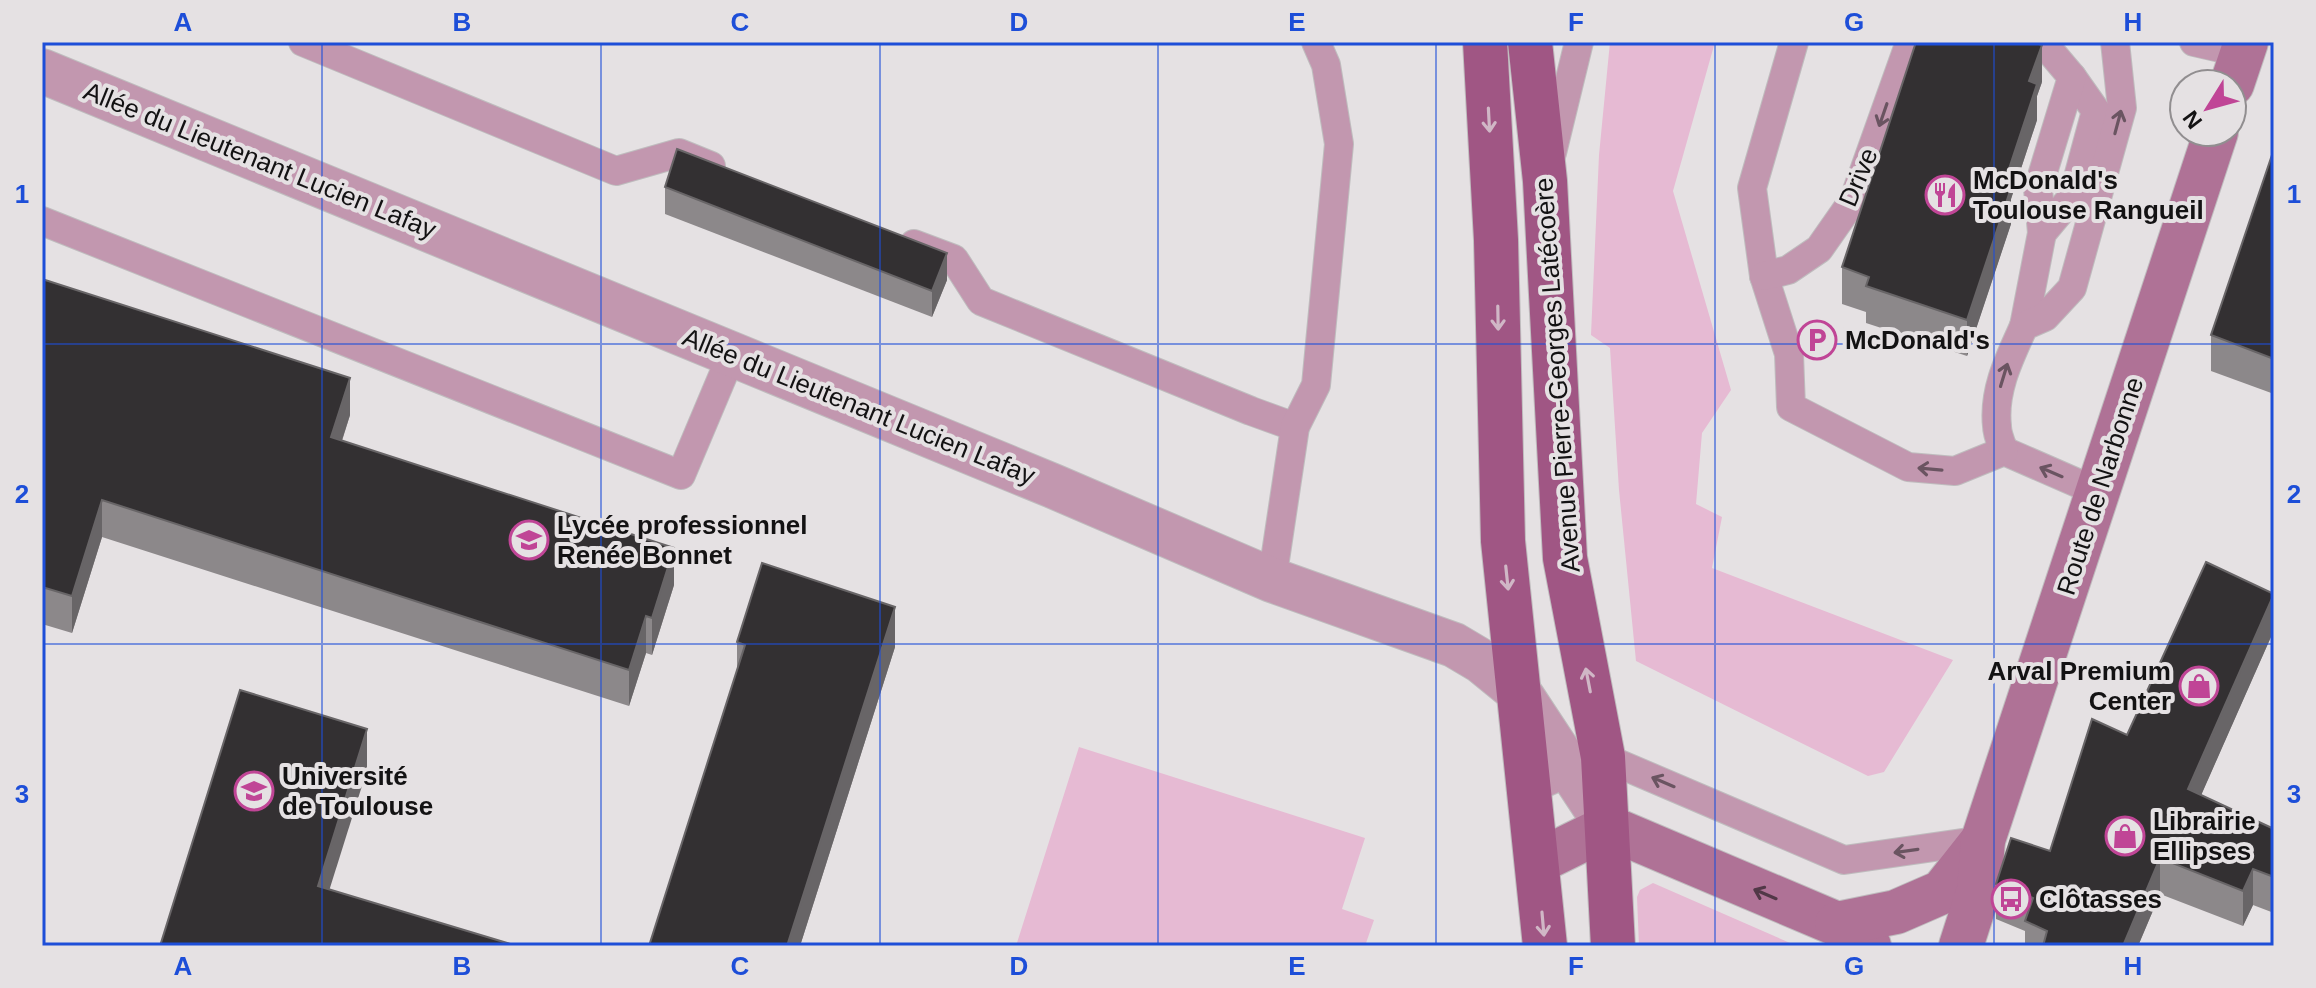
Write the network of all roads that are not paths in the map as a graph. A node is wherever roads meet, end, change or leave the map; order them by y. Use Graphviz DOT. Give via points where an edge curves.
graph roads {
  1 [pos="303,42"];
  2 [pos="1316,42"];
  3 [pos="1485,42"];
  4 [pos="1530,42"];
  5 [pos="1579,42"];
  6 [pos="1794,42"];
  7 [pos="1910,42"];
  8 [pos="2031,42"];
  9 [pos="2115,42"];
  10 [pos="2194,42"];
  11 [pos="2240,60"];
  12 [pos="42,71"];
  13 [pos="2211,148"];
  14 [pos="737,176"];
  15 [pos="1545,181"];
  16 [pos="42,221"];
  17 [pos="896,237"];
  18 [pos="1764,276"];
  19 [pos="2024,326"];
  20 [pos="732,354"];
  21 [pos="1295,427"];
  22 [pos="2004,451"];
  23 [pos="2098,492"];
  24 [pos="1272,580"];
  25 [pos="1519,692"];
  26 [pos="1587,764"];
  27 [pos="1529,790"];
  28 [pos="1608,827"];
  29 [pos="1983,840"];
  30 [pos="1537,862"];
  31 [pos="1853,935"];
  32 [pos="1545,946"];
  33 [pos="1613,946"];
  34 [pos="1961,946"];
  1 -- 14 [label="lane" via="616,171 679,153"];
  2 -- 21 [label="lane" via="1326,65 1339,144 1316,385"];
  3 -- 25 [label="main road, Avenue Pierre-Georges Latécoère, one-way" via="1503,541"];
  4 -- 15 [label="main road, Avenue Pierre-Georges Latécoère"];
  5 -- 15 [label="lane"];
  6 -- 18 [label="lane" via="1752,188"];
  7 -- 18 [label="lane, Drive, one-way" via="1854,199 1819,249 1788,270"];
  8 -- 19 [label="lane" via="2050,51 2072,77 2038,189 2042,233"];
  19 -- 9 [label="lane, one-way" via="2045,317 2072,288 2122,108"];
  10 -- 11 [label="lane"];
  12 -- 20 [label="street, Allée du Lieutenant Lucien Lafay"];
  13 -- 23 [label="main road, Route de Narbonne"];
  26 -- 15 [label="main road, Avenue Pierre-Georges Latécoère, one-way" via="1565,558"];
  16 -- 20 [label="lane" via="681,475"];
  17 -- 21 [label="lane" via="954,259 981,301"];
  22 -- 18 [label="lane, one-way" via="1955,471 1908,467 1791,407 1789,354"];
  22 -- 19 [label="lane, one-way" via="1997,427 1998,394"];
  20 -- 24 [label="street, Allée du Lieutenant Lucien Lafay"];
  21 -- 24 [label="lane"];
  23 -- 22 [label="lane, one-way"];
  23 -- 29 [label="main road, Route de Narbonne"];
  24 -- 25 [label="street, Allée du Lieutenant Lucien Lafay" via="1454,645"];
  25 -- 26 [label="street, Allée du Lieutenant Lucien Lafay"];
  25 -- 27 [label="main road, Avenue Pierre-Georges Latécoère"];
  26 -- 27 [label="lane"];
  26 -- 28 [label="main road, Avenue Pierre-Georges Latécoère"];
  29 -- 26 [label="lane, one-way" via="1844,860"];
  27 -- 30 [label="main road, Avenue Pierre-Georges Latécoère"];
  28 -- 30 [label="main road"];
  31 -- 28 [label="main road, Route de Narbonne, one-way"];
  28 -- 33 [label="main road, Avenue Pierre-Georges Latécoère"];
  29 -- 31 [label="main road, Route de Narbonne" via="1942,892"];
  29 -- 34 [label="main road, Route de Narbonne" via="1979,890"];
  30 -- 32 [label="main road, Avenue Pierre-Georges Latécoère, one-way"];
}
